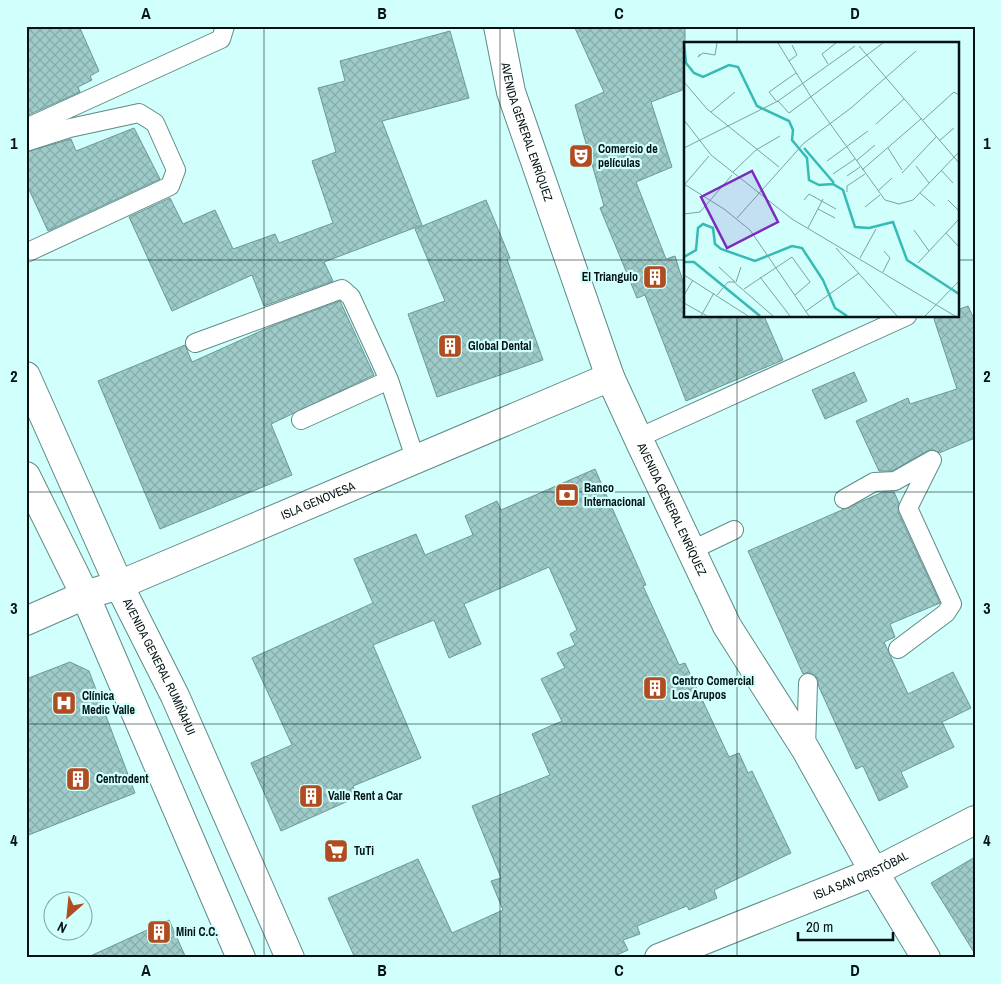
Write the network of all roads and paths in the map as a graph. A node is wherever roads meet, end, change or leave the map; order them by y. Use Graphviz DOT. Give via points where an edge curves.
graph roads {
  1 [pos="225,26"];
  2 [pos="498,26"];
  3 [pos="26,128"];
  4 [pos="26,142"];
  5 [pos="26,253"];
  6 [pos="903,318"];
  7 [pos="194,343"];
  8 [pos="26,376"];
  9 [pos="610,377"];
  10 [pos="389,380"];
  11 [pos="301,420"];
  12 [pos="638,438"];
  13 [pos="416,458"];
  14 [pos="26,476"];
  15 [pos="844,499"];
  16 [pos="734,530"];
  17 [pos="690,551"];
  18 [pos="119,585"];
  19 [pos="85,595"];
  20 [pos="26,621"];
  21 [pos="898,649"];
  22 [pos="808,683"];
  23 [pos="806,750"];
  24 [pos="975,820"];
  25 [pos="874,872"];
  26 [pos="241,958"];
  27 [pos="290,958"];
  28 [pos="659,958"];
  29 [pos="926,958"];
  1 -- 3 [label="lane" via="221,38"];
  2 -- 9 [label="main road, AVENIDA GENERAL ENRÍQUEZ" via="511,92"];
  4 -- 5 [label="lane" via="70,128 138,113 154,122 176,170 170,186"];
  6 -- 12 [label="lane"];
  7 -- 10 [label="lane" via="342,289 351,297"];
  8 -- 18 [label="main road, AVENIDA GENERAL RUMIÑAHUI"];
  9 -- 12 [label="main road, AVENIDA GENERAL ENRÍQUEZ"];
  9 -- 13 [label="main road, ISLA GENOVESA"];
  10 -- 11 [label="lane"];
  10 -- 13 [label="lane"];
  12 -- 17 [label="main road, AVENIDA GENERAL ENRÍQUEZ"];
  13 -- 18 [label="main road, ISLA GENOVESA"];
  14 -- 19 [label="main road"];
  15 -- 21 [label="lane" via="874,482 896,481 932,460 908,508 952,604 946,613"];
  16 -- 17 [label="lane"];
  17 -- 23 [label="main road, AVENIDA GENERAL ENRÍQUEZ" via="727,626"];
  18 -- 19 [label="main road, ISLA GENOVESA"];
  18 -- 27 [label="main road, AVENIDA GENERAL RUMIÑAHUI" via="175,696"];
  19 -- 20 [label="main road, ISLA GENOVESA"];
  19 -- 26 [label="main road"];
  22 -- 23 [label="lane"];
  23 -- 25 [label="main road, AVENIDA GENERAL ENRÍQUEZ"];
  24 -- 25 [label="main road, ISLA SAN CRISTÓBAL"];
  25 -- 28 [label="main road, ISLA SAN CRISTÓBAL"];
  25 -- 29 [label="main road, AVENIDA GENERAL ENRÍQUEZ"];
}
